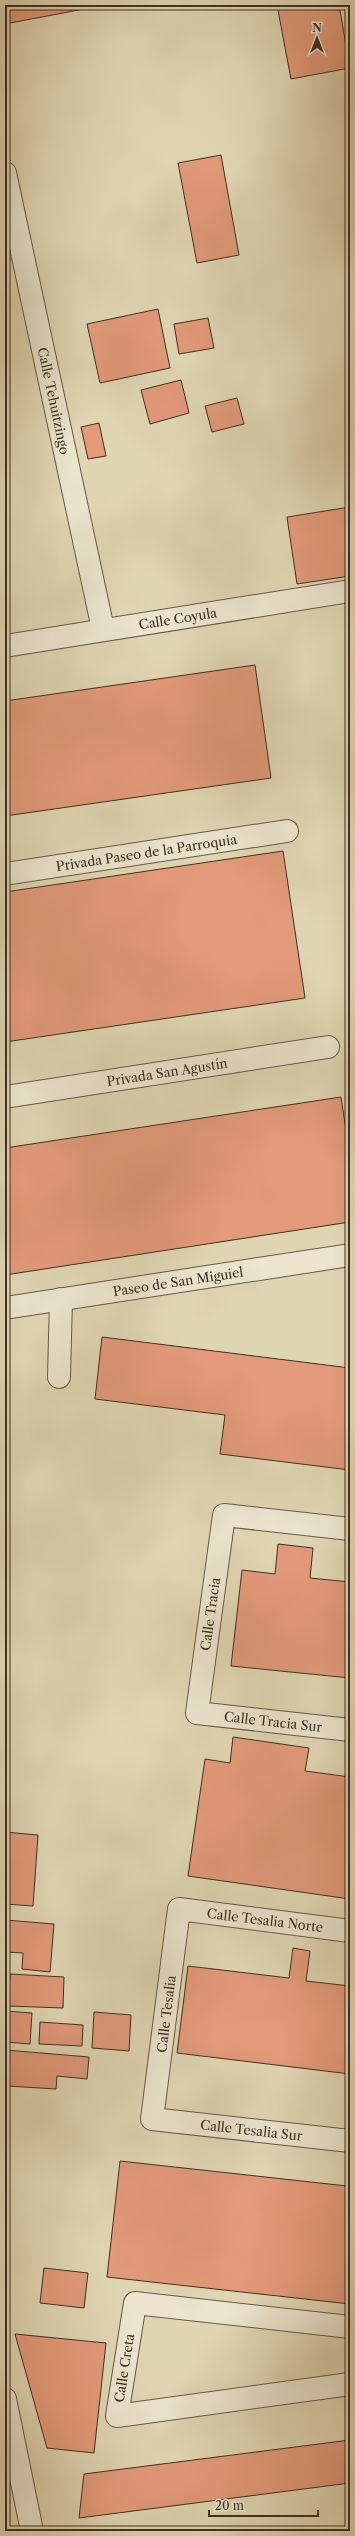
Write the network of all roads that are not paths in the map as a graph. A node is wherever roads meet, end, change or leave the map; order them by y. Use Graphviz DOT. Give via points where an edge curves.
graph roads {
  1 [pos="5,173"];
  2 [pos="350,591"];
  3 [pos="103,629"];
  4 [pos="5,646"];
  5 [pos="287,831"];
  6 [pos="5,874"];
  7 [pos="328,1047"];
  8 [pos="5,1097"];
  9 [pos="350,1255"];
  10 [pos="61,1299"];
  11 [pos="5,1308"];
  12 [pos="59,1376"];
  13 [pos="350,1529"];
  14 [pos="197,1713"];
  15 [pos="350,1730"];
  16 [pos="179,1909"];
  17 [pos="350,1931"];
  18 [pos="152,2119"];
  19 [pos="350,2141"];
  20 [pos="350,2327"];
  21 [pos="350,2384"];
  22 [pos="5,2399"];
  23 [pos="32,2531"];
  1 -- 3 [label="street, Calle Tehuitzingo"];
  2 -- 3 [label="street, Calle Coyula"];
  3 -- 4 [label="street, Calle Coyula"];
  5 -- 6 [label="street, Privada Paseo de la Parroquia"];
  7 -- 8 [label="street, Privada San Agustín"];
  9 -- 10 [label="street, Paseo de San Miguiel"];
  10 -- 11 [label="street, Paseo de San Miguiel"];
  10 -- 12 [label="street"];
  13 -- 14 [label="street, Calle Tracia" via="224,1515"];
  14 -- 15 [label="street, Calle Tracia Sur"];
  16 -- 17 [label="street, Calle Tesalia Norte"];
  16 -- 18 [label="street, Calle Tesalia"];
  18 -- 19 [label="street, Calle Tesalia Sur"];
  20 -- 21 [label="street, Calle Creta" via="135,2303 117,2416"];
  22 -- 23 [label="street"];
}
